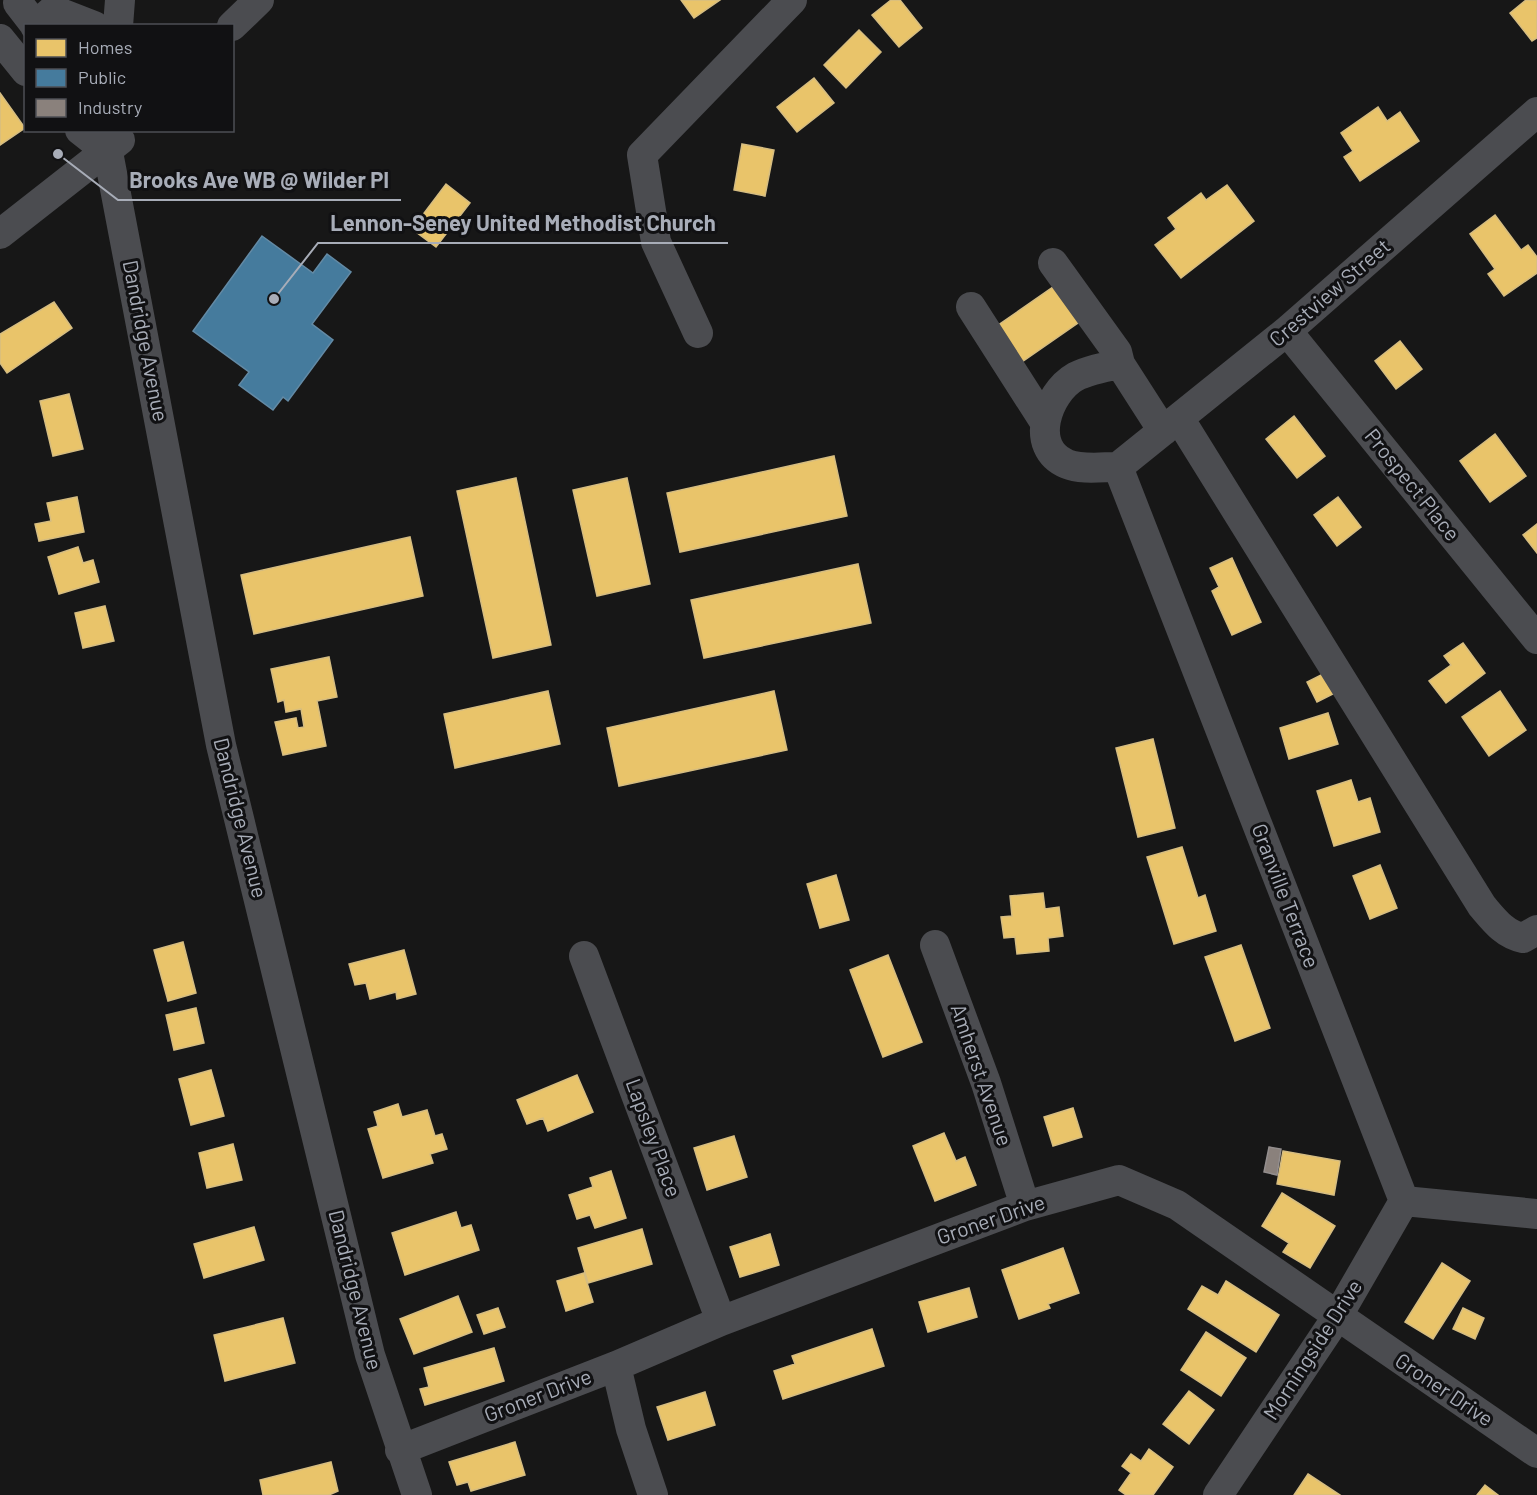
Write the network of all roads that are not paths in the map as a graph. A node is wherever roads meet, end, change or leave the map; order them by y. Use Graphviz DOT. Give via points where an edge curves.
graph roads {
  1 [pos="120,0"];
  2 [pos="259,0"];
  3 [pos="792,0"];
  4 [pos="30,20"];
  5 [pos="73,24"];
  6 [pos="118,24"];
  7 [pos="234,25"];
  8 [pos="1537,112"];
  9 [pos="85,132"];
  10 [pos="125,132"];
  11 [pos="109,141"];
  12 [pos="0,234"];
  13 [pos="1053,263"];
  14 [pos="972,307"];
  15 [pos="1287,331"];
  16 [pos="698,333"];
  17 [pos="1120,364"];
  18 [pos="1044,421"];
  19 [pos="1171,424"];
  20 [pos="1118,467"];
  21 [pos="1537,639"];
  22 [pos="1537,930"];
  23 [pos="935,945"];
  24 [pos="584,956"];
  25 [pos="1404,1201"];
  26 [pos="1025,1206"];
  27 [pos="1537,1214"];
  28 [pos="1337,1317"];
  29 [pos="721,1321"];
  30 [pos="616,1366"];
  31 [pos="400,1450"];
  32 [pos="1537,1453"];
  33 [pos="417,1495"];
  34 [pos="653,1495"];
  35 [pos="1218,1495"];
  1 -- 6 [label="street"];
  2 -- 7 [label="street"];
  3 -- 16 [label="street" via="642,155 656,242"];
  4 -- 5 [label="street"];
  8 -- 15 [label="street, Crestview Street"];
  9 -- 11 [label="street"];
  10 -- 11 [label="street"];
  11 -- 12 [label="street"];
  11 -- 31 [label="street, Dandridge Avenue" via="187,507 221,745 370,1355"];
  13 -- 17 [label="street" via="1117,352"];
  14 -- 18 [label="street"];
  15 -- 19 [label="street, Crestview Street"];
  15 -- 21 [label="street, Prospect Place"];
  17 -- 18 [label="street" via="1074,378 1055,395"];
  17 -- 19 [label="street"];
  18 -- 20 [label="street" via="1047,444 1068,465"];
  19 -- 20 [label="street, Crestview Street"];
  19 -- 22 [label="street" via="1482,906 1505,932 1523,938"];
  20 -- 25 [label="street, Granville Terrace"];
  23 -- 26 [label="street, Amherst Avenue" via="986,1083"];
  24 -- 29 [label="street, Lapsley Place"];
  25 -- 27 [label="street"];
  25 -- 28 [label="street, Morningside Drive"];
  26 -- 28 [label="street, Groner Drive" via="1119,1180 1178,1205"];
  26 -- 29 [label="street, Groner Drive"];
  28 -- 32 [label="street, Groner Drive"];
  28 -- 35 [label="street, Morningside Drive"];
  29 -- 30 [label="street, Groner Drive"];
  30 -- 31 [label="street, Groner Drive"];
  30 -- 34 [label="street"];
  31 -- 33 [label="street, Dandridge Avenue"];
}
